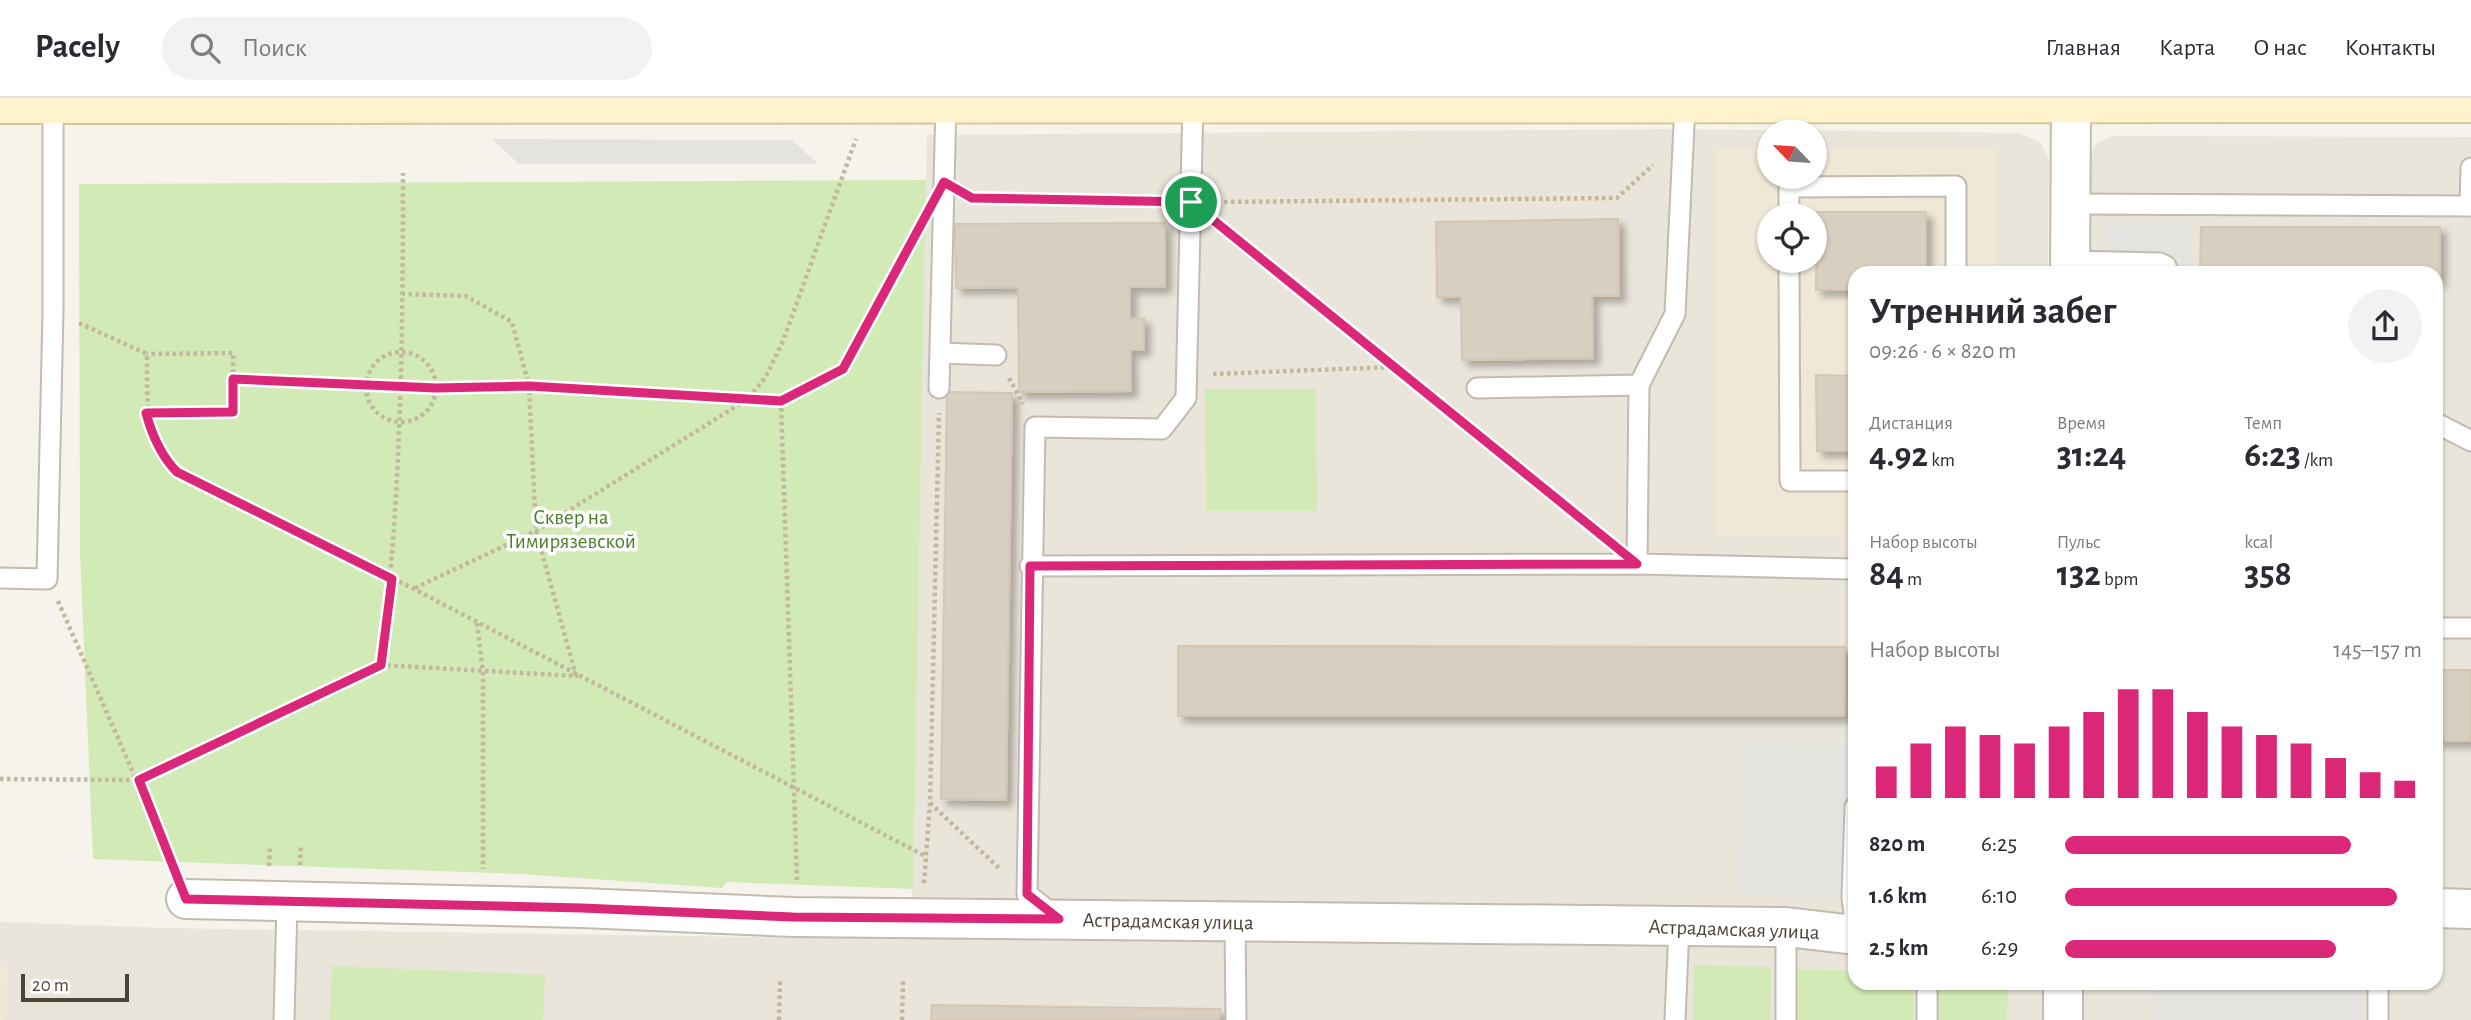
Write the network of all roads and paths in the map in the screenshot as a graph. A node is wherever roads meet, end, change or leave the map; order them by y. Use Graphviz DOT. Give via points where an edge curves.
graph roads {
  1 [pos="461,101"];
  2 [pos="1780,101"];
  3 [pos="1193,102"];
  4 [pos="946,103"];
  5 [pos="2471,103"];
  6 [pos="0,104"];
  7 [pos="53,104"];
  8 [pos="2071,104"];
  9 [pos="1685,120"];
  10 [pos="856,141"];
  11 [pos="2471,168"];
  12 [pos="403,173"];
  13 [pos="944,182"];
  14 [pos="1191,202"];
  15 [pos="1789,203"];
  16 [pos="2070,204"];
  17 [pos="2471,206"];
  18 [pos="1956,266"];
  19 [pos="2070,266"];
  20 [pos="2092,266"];
  21 [pos="2166,266"];
  22 [pos="1789,273"];
  23 [pos="403,294"];
  24 [pos="53,311"];
  25 [pos="403,352"];
  26 [pos="940,353"];
  27 [pos="148,354"];
  28 [pos="996,355"];
  29 [pos="1394,367"];
  30 [pos="1186,375"];
  31 [pos="233,379"];
  32 [pos="366,385"];
  33 [pos="1639,385"];
  34 [pos="400,386"];
  35 [pos="529,386"];
  36 [pos="436,388"];
  37 [pos="939,388"];
  38 [pos="1477,388"];
  39 [pos="748,399"];
  40 [pos="781,401"];
  41 [pos="146,413"];
  42 [pos="400,422"];
  43 [pos="1035,427"];
  44 [pos="2443,427"];
  45 [pos="2471,441"];
  46 [pos="1848,481"];
  47 [pos="536,531"];
  48 [pos="1637,564"];
  49 [pos="1030,566"];
  50 [pos="1848,569"];
  51 [pos="0,578"];
  52 [pos="47,579"];
  53 [pos="392,579"];
  54 [pos="414,589"];
  55 [pos="477,622"];
  56 [pos="2443,628"];
  57 [pos="2471,628"];
  58 [pos="381,665"];
  59 [pos="483,673"];
  60 [pos="576,676"];
  61 [pos="0,779"];
  62 [pos="139,780"];
  63 [pos="792,785"];
  64 [pos="930,803"];
  65 [pos="927,857"];
  66 [pos="483,874"];
  67 [pos="798,892"];
  68 [pos="1027,894"];
  69 [pos="923,895"];
  70 [pos="186,899"];
  71 [pos="287,903"];
  72 [pos="2443,908"];
  73 [pos="2471,908"];
  74 [pos="1059,919"];
  75 [pos="1235,922"];
  76 [pos="1679,926"];
  77 [pos="1786,927"];
  78 [pos="1848,934"];
  79 [pos="780,980"];
  80 [pos="903,981"];
  81 [pos="1927,990"];
  82 [pos="2063,990"];
  83 [pos="2378,990"];
  84 [pos="284,1020"];
  85 [pos="779,1020"];
  86 [pos="902,1020"];
  87 [pos="1236,1020"];
  88 [pos="1675,1020"];
  89 [pos="1786,1020"];
  90 [pos="1927,1020"];
  91 [pos="2063,1020"];
  92 [pos="2378,1020"];
  1 -- 4 [label="main road"];
  1 -- 7 [label="main road"];
  2 -- 8 [label="main road"];
  2 -- 9 [label="main road"];
  3 -- 4 [label="main road"];
  3 -- 9 [label="main road"];
  3 -- 14 [label="lane"];
  4 -- 13 [label="lane"];
  5 -- 8 [label="main road"];
  6 -- 7 [label="main road"];
  7 -- 24 [label="lane"];
  8 -- 16 [label="street"];
  9 -- 14 [label="path" via="1617,198"];
  9 -- 33 [label="lane" via="1675,314"];
  10 -- 39 [label="path" via="783,341 765,378"];
  11 -- 17 [label="lane"];
  12 -- 23 [label="path"];
  13 -- 14 [label="path" via="972,198"];
  13 -- 26 [label="lane"];
  13 -- 40 [label="path" via="843,369"];
  14 -- 29 [label="path"];
  14 -- 30 [label="lane"];
  15 -- 18 [label="lane" via="1789,187 1956,186"];
  16 -- 17 [label="lane"];
  16 -- 19 [label="street"];
  20 -- 21 [label="lane"];
  22 -- 46 [label="lane" via="1790,481"];
  23 -- 25 [label="path"];
  23 -- 35 [label="path" via="466,296 512,321"];
  24 -- 27 [label="path"];
  24 -- 52 [label="lane"];
  25 -- 32 [label="path" via="377,361"];
  25 -- 34 [label="path"];
  25 -- 36 [label="path" via="423,360 435,377"];
  26 -- 28 [label="lane"];
  26 -- 37 [label="lane"];
  27 -- 31 [label="path" via="233,353"];
  27 -- 41 [label="path"];
  28 -- 43 [label="path"];
  29 -- 30 [label="path"];
  29 -- 48 [label="path"];
  30 -- 43 [label="lane" via="1186,398 1162,429"];
  31 -- 32 [label="path"];
  31 -- 41 [label="path" via="233,412"];
  32 -- 34 [label="path"];
  32 -- 42 [label="path" via="376,412"];
  33 -- 38 [label="lane"];
  33 -- 48 [label="lane"];
  34 -- 36 [label="path"];
  34 -- 42 [label="path"];
  35 -- 36 [label="path"];
  35 -- 39 [label="path"];
  35 -- 47 [label="path"];
  36 -- 42 [label="path" via="429,409"];
  37 -- 64 [label="path"];
  39 -- 40 [label="path"];
  39 -- 47 [label="path"];
  40 -- 63 [label="path"];
  41 -- 53 [label="path" via="166,460 177,472"];
  42 -- 53 [label="path"];
  43 -- 49 [label="lane"];
  44 -- 45 [label="lane"];
  47 -- 54 [label="path"];
  47 -- 60 [label="path"];
  48 -- 49 [label="lane"];
  48 -- 50 [label="lane"];
  49 -- 68 [label="lane"];
  51 -- 52 [label="lane"];
  52 -- 62 [label="path"];
  53 -- 54 [label="path"];
  53 -- 58 [label="path"];
  54 -- 55 [label="path"];
  55 -- 59 [label="path"];
  55 -- 60 [label="path"];
  56 -- 57 [label="lane"];
  58 -- 59 [label="path"];
  58 -- 62 [label="path"];
  59 -- 60 [label="path"];
  59 -- 66 [label="path"];
  60 -- 63 [label="path"];
  61 -- 62 [label="path"];
  62 -- 70 [label="path"];
  63 -- 65 [label="path"];
  63 -- 67 [label="path"];
  64 -- 65 [label="path"];
  64 -- 68 [label="path"];
  65 -- 69 [label="path"];
  68 -- 74 [label="lane"];
  70 -- 71 [label="street, Астрадамская улица"];
  71 -- 74 [label="street, Астрадамская улица" via="793,917"];
  71 -- 84 [label="lane"];
  72 -- 73 [label="street"];
  74 -- 75 [label="street, Астрадамская улица"];
  75 -- 76 [label="street, Астрадамская улица"];
  75 -- 87 [label="lane"];
  76 -- 77 [label="street, Астрадамская улица"];
  76 -- 88 [label="lane"];
  77 -- 78 [label="street, Астрадамская улица"];
  77 -- 89 [label="lane"];
  79 -- 85 [label="path"];
  80 -- 86 [label="path"];
  81 -- 90 [label="lane"];
  82 -- 91 [label="street"];
  83 -- 92 [label="lane"];
}
